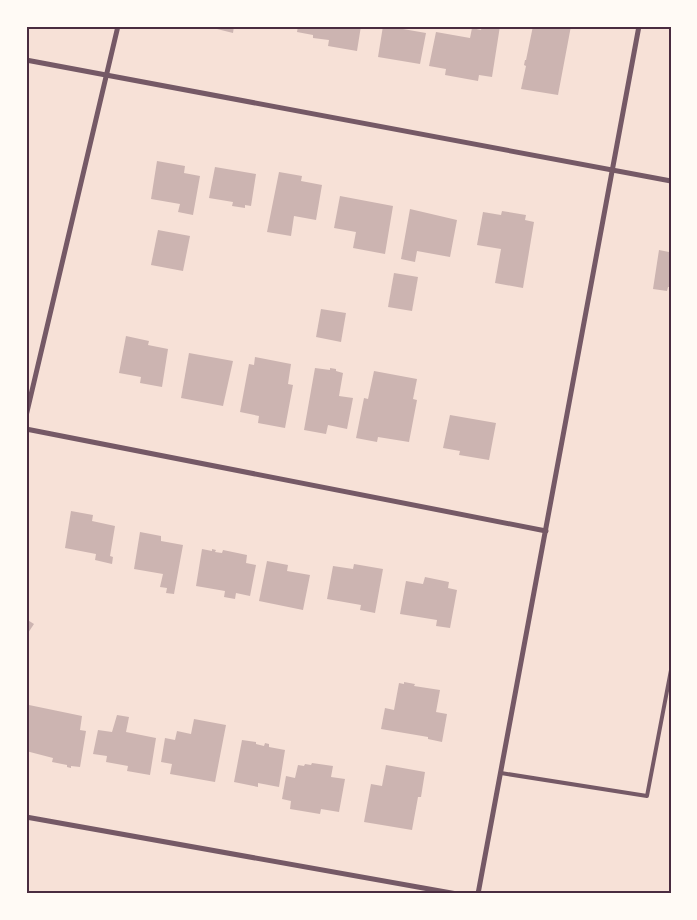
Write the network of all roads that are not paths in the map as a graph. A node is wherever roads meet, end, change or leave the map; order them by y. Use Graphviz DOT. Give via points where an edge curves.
graph roads {
  1 [pos="118,26"];
  2 [pos="639,26"];
  3 [pos="26,60"];
  4 [pos="107,75"];
  5 [pos="611,170"];
  6 [pos="671,181"];
  7 [pos="26,416"];
  8 [pos="26,429"];
  9 [pos="546,531"];
  10 [pos="671,670"];
  11 [pos="501,773"];
  12 [pos="26,817"];
  13 [pos="457,894"];
  14 [pos="478,894"];
  1 -- 4 [label="street"];
  2 -- 5 [label="street"];
  3 -- 4 [label="street"];
  4 -- 5 [label="street"];
  4 -- 7 [label="street"];
  5 -- 6 [label="street"];
  5 -- 9 [label="street"];
  8 -- 9 [label="street"];
  9 -- 11 [label="street"];
  10 -- 11 [label="lane" via="647,796"];
  11 -- 14 [label="street"];
  12 -- 13 [label="street"];
}
